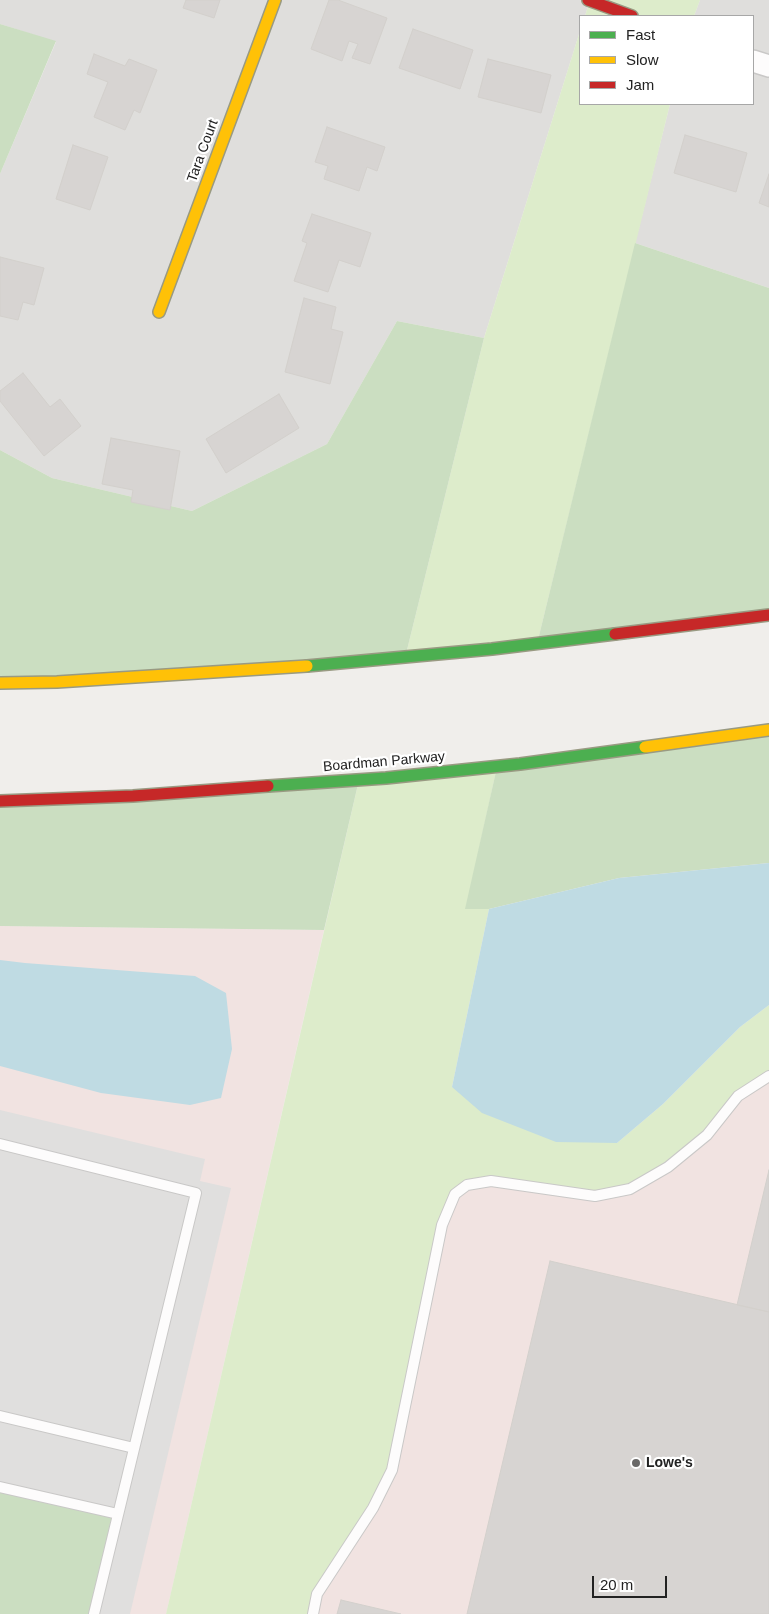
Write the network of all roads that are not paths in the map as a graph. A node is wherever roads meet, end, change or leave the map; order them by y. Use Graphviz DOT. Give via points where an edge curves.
graph roads {
  1 [pos="275,0"];
  2 [pos="588,0"];
  3 [pos="629,15"];
  4 [pos="754,60"];
  5 [pos="769,66"];
  6 [pos="159,312"];
  7 [pos="769,615"];
  8 [pos="0,683"];
  9 [pos="769,730"];
  10 [pos="0,801"];
  11 [pos="769,1076"];
  12 [pos="0,1144"];
  13 [pos="0,1416"];
  14 [pos="134,1448"];
  15 [pos="0,1487"];
  16 [pos="118,1514"];
  17 [pos="94,1614"];
  18 [pos="313,1614"];
  1 -- 6 [label="main road, Tara Court"];
  2 -- 3 [label="main road"];
  4 -- 5 [label="street"];
  7 -- 8 [label="main road" via="492,650 301,667"];
  9 -- 10 [label="main road, Boardman Parkway" via="520,764 386,778 133,796"];
  11 -- 18 [label="lane" via="738,1096 707,1135 668,1167 630,1189 595,1196 491,1181 467,1185 454,1194 442,1225 392,1470 373,1508 317,1594"];
  12 -- 14 [label="lane" via="196,1193"];
  13 -- 14 [label="lane"];
  14 -- 16 [label="lane"];
  15 -- 16 [label="lane"];
  16 -- 17 [label="lane"];
}
